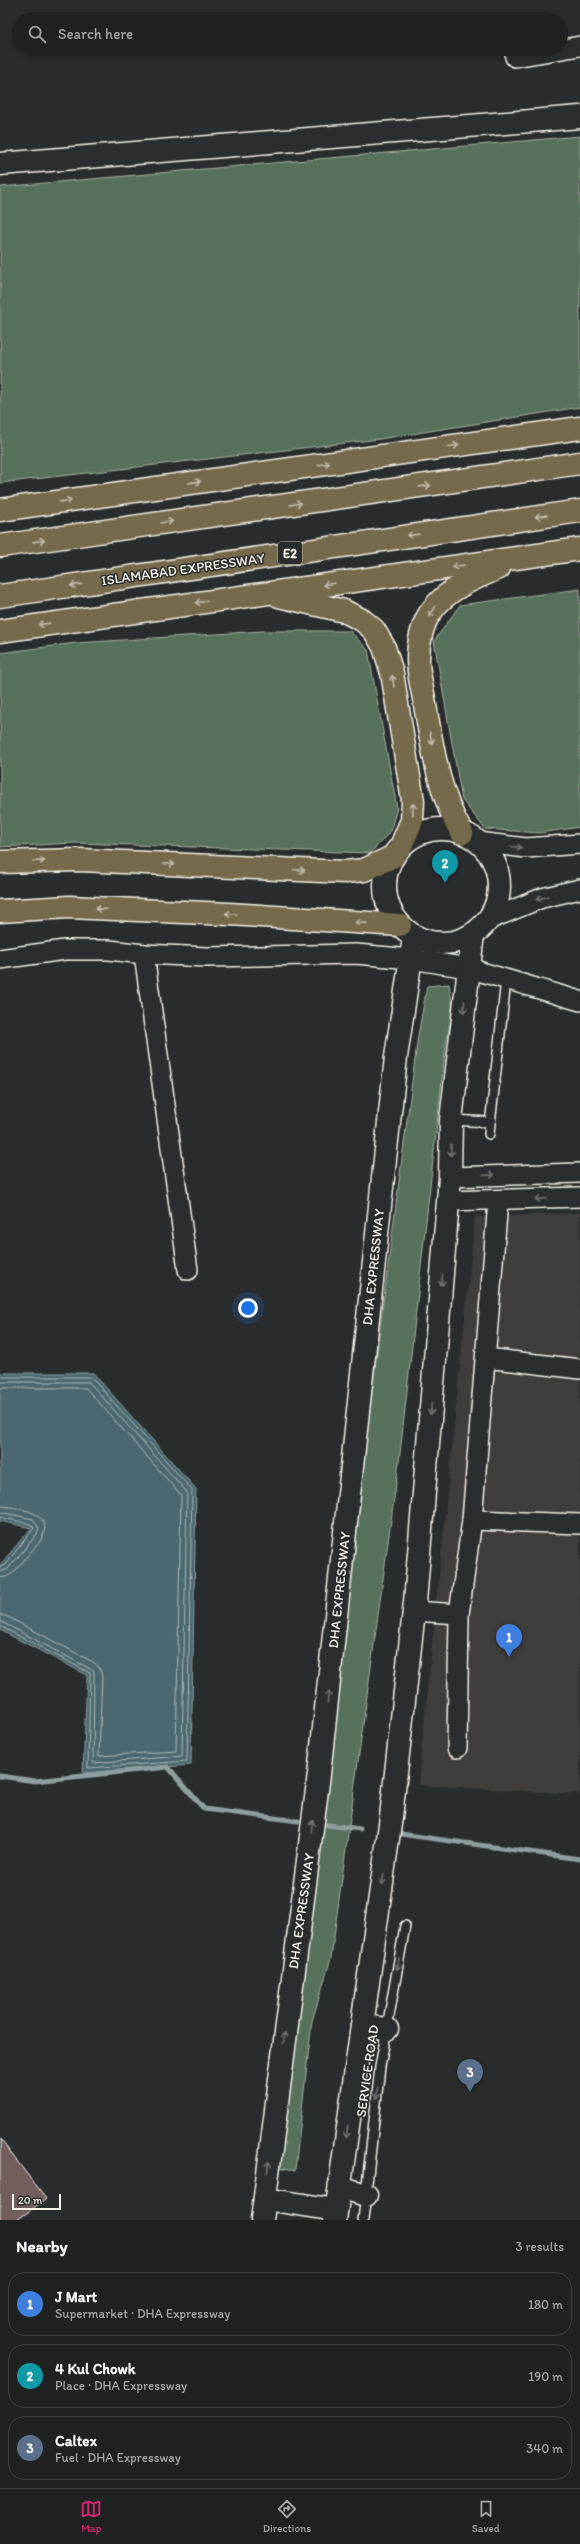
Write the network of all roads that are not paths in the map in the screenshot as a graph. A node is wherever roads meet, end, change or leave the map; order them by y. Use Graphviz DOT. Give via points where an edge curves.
graph roads {
  1 [pos="580,46"];
  2 [pos="568,48"];
  3 [pos="526,56"];
  4 [pos="515,58"];
  5 [pos="580,106"];
  6 [pos="580,117"];
  7 [pos="538,119"];
  8 [pos="0,164"];
  9 [pos="580,428"];
  10 [pos="580,463"];
  11 [pos="0,510"];
  12 [pos="580,511"];
  13 [pos="0,546"];
  14 [pos="580,549"];
  15 [pos="524,557"];
  16 [pos="265,593"];
  17 [pos="0,596"];
  18 [pos="0,631"];
  19 [pos="470,837"];
  20 [pos="580,844"];
  21 [pos="398,851"];
  22 [pos="0,862"];
  23 [pos="580,889"];
  24 [pos="0,911"];
  25 [pos="481,927"];
  26 [pos="407,931"];
  27 [pos="144,954"];
  28 [pos="0,959"];
  29 [pos="411,959"];
  30 [pos="468,968"];
  31 [pos="506,980"];
  32 [pos="580,1001"];
  33 [pos="451,1120"];
  34 [pos="489,1122"];
  35 [pos="489,1134"];
  36 [pos="580,1173"];
  37 [pos="450,1177"];
  38 [pos="580,1197"];
  39 [pos="448,1201"];
  40 [pos="498,1201"];
  41 [pos="188,1270"];
  42 [pos="486,1358"];
  43 [pos="580,1369"];
  44 [pos="472,1520"];
  45 [pos="580,1524"];
  46 [pos="413,1611"];
  47 [pos="460,1614"];
  48 [pos="457,1748"];
  49 [pos="405,1926"];
  50 [pos="362,2026"];
  51 [pos="387,2029"];
  52 [pos="340,2188"];
  53 [pos="366,2195"];
  54 [pos="265,2199"];
  55 [pos="336,2215"];
  56 [pos="262,2220"];
  57 [pos="363,2220"];
  1 -- 2 [label="street"];
  3 -- 4 [label="street"];
  5 -- 7 [label="main road"];
  6 -- 7 [label="main road"];
  7 -- 8 [label="main road"];
  11 -- 9 [label="highway, one-way"];
  13 -- 10 [label="highway, one-way"];
  12 -- 17 [label="highway, ISLAMABAD EXPRESSWAY / E2, one-way"];
  14 -- 15 [label="highway"];
  15 -- 16 [label="highway, one-way"];
  15 -- 19 [label="highway, one-way" via="470,581 447,595 432,610 422,631 418,661 435,760 446,803"];
  16 -- 18 [label="highway, one-way"];
  21 -- 16 [label="highway, one-way" via="412,820 413,801 392,673 384,647 374,630 362,620 344,611"];
  19 -- 20 [label="street, one-way" via="526,848"];
  19 -- 21 [label="main road" via="440,829 429,831 419,834"];
  19 -- 25 [label="main road" via="493,861 499,885 496,903"];
  22 -- 21 [label="highway, one-way" via="80,860 345,872 364,870"];
  21 -- 26 [label="main road" via="388,870 385,886 389,907"];
  23 -- 25 [label="street, one-way" via="542,898"];
  26 -- 24 [label="highway, one-way" via="229,914 69,907"];
  25 -- 26 [label="main road" via="450,943 426,941"];
  25 -- 30 [label="main road"];
  26 -- 29 [label="main road, DHA EXPRESSWAY"];
  27 -- 28 [label="street" via="109,950 65,950"];
  27 -- 29 [label="street" via="207,957 356,954"];
  27 -- 41 [label="street"];
  29 -- 30 [label="street"];
  54 -- 29 [label="main road, DHA EXPRESSWAY, one-way" via="319,1774 395,1065"];
  30 -- 31 [label="street"];
  30 -- 33 [label="main road, one-way"];
  31 -- 32 [label="street"];
  31 -- 34 [label="lane"];
  33 -- 34 [label="lane"];
  33 -- 37 [label="main road, one-way"];
  34 -- 35 [label="lane"];
  37 -- 36 [label="street, one-way"];
  37 -- 39 [label="main road"];
  38 -- 40 [label="street, one-way"];
  39 -- 40 [label="street"];
  39 -- 46 [label="main road, one-way"];
  40 -- 42 [label="street"];
  42 -- 43 [label="street"];
  42 -- 44 [label="street"];
  44 -- 45 [label="street"];
  44 -- 47 [label="street"];
  46 -- 47 [label="street"];
  46 -- 50 [label="main road, one-way" via="389,1832"];
  47 -- 48 [label="street"];
  49 -- 51 [label="lane, SERVICE ROAD, one-way"];
  50 -- 51 [label="main road"];
  50 -- 52 [label="main road, one-way"];
  51 -- 53 [label="lane, SERVICE ROAD, one-way"];
  52 -- 53 [label="main road"];
  52 -- 55 [label="main road"];
  53 -- 57 [label="lane, SERVICE ROAD"];
  54 -- 55 [label="main road"];
  54 -- 56 [label="main road, DHA EXPRESSWAY"];
}
